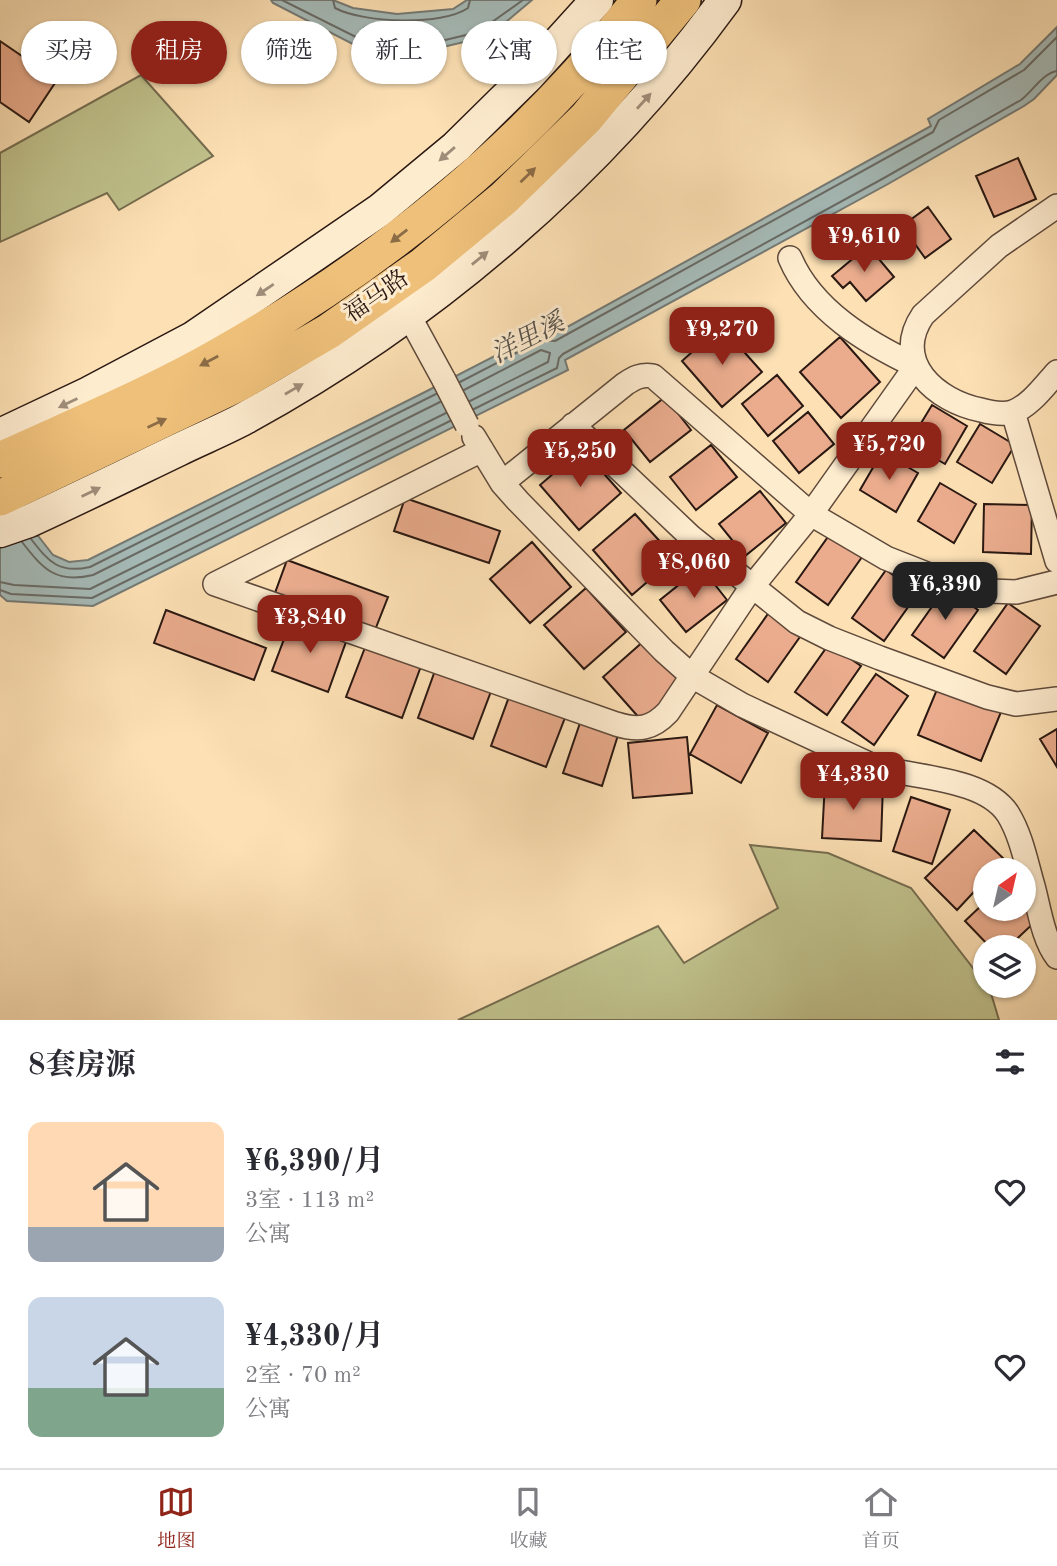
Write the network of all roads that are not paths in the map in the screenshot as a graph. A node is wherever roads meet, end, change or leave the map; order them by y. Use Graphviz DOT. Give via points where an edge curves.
graph roads {
  1 [pos="597,0"];
  2 [pos="639,0"];
  3 [pos="683,0"];
  4 [pos="726,0"];
  5 [pos="1057,206"];
  6 [pos="790,258"];
  7 [pos="408,314"];
  8 [pos="916,366"];
  9 [pos="1057,372"];
  10 [pos="1013,412"];
  11 [pos="573,425"];
  12 [pos="0,435"];
  13 [pos="482,450"];
  14 [pos="0,460"];
  15 [pos="502,483"];
  16 [pos="4,496"];
  17 [pos="811,514"];
  18 [pos="0,531"];
  19 [pos="1057,561"];
  20 [pos="1057,582"];
  21 [pos="751,588"];
  22 [pos="692,676"];
  23 [pos="1057,699"];
  24 [pos="1057,957"];
  1 -- 12 [label="main road, one-way" via="456,147 380,211 193,338"];
  2 -- 14 [label="main road, 福马路, one-way" via="555,97 479,171 356,268 220,355"];
  16 -- 3 [label="main road, 福马路, one-way" via="240,383 329,331 423,265 504,198 586,118"];
  7 -- 4 [label="main road, one-way" via="517,226 585,163 646,99"];
  5 -- 8 [label="street" via="999,246 923,315 912,339"];
  6 -- 8 [label="street" via="804,285 826,307 878,347"];
  7 -- 13 [label="street, bridge"];
  18 -- 7 [label="main road, one-way" via="243,419"];
  8 -- 10 [label="street" via="946,398 984,411"];
  8 -- 17 [label="street"];
  9 -- 10 [label="street" via="1026,405"];
  10 -- 19 [label="street"];
  11 -- 15 [label="street"];
  11 -- 17 [label="street" via="636,377 653,376"];
  11 -- 21 [label="street"];
  13 -- 15 [label="street"];
  13 -- 22 [label="street" via="215,584 632,729 662,719"];
  15 -- 22 [label="street"];
  17 -- 20 [label="street" via="886,558 942,580 1016,592"];
  17 -- 21 [label="street"];
  21 -- 22 [label="street"];
  21 -- 23 [label="street" via="812,631 972,692 1016,704"];
  22 -- 24 [label="street" via="742,705 873,766 955,783 996,802 1020,839"];
}
